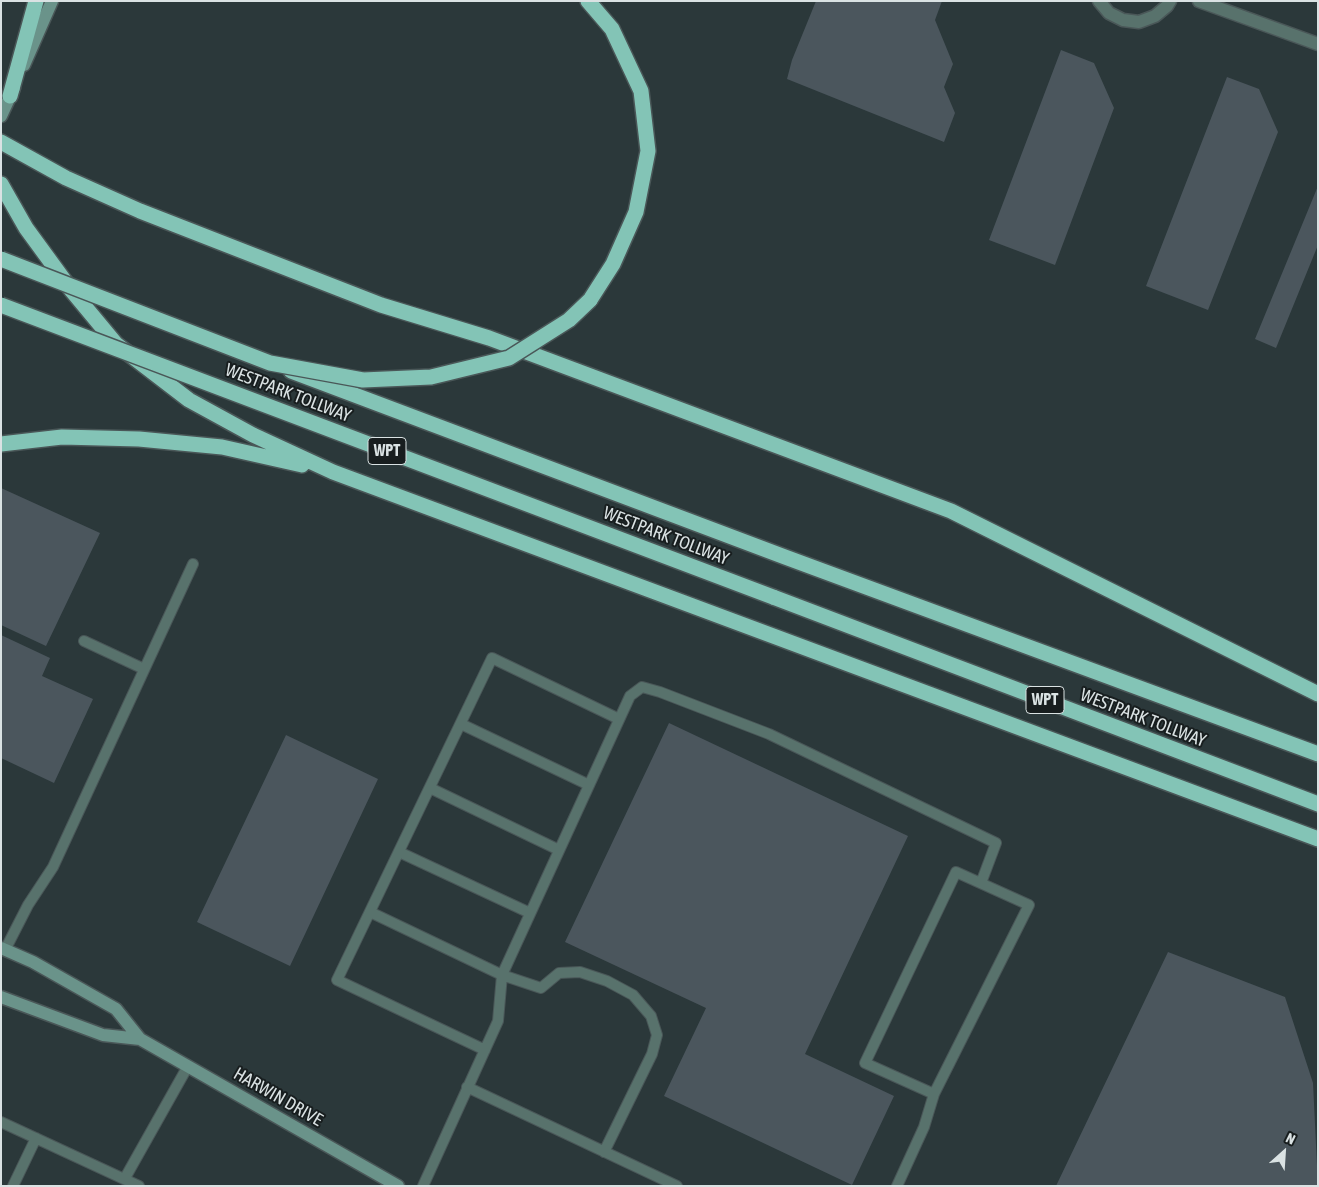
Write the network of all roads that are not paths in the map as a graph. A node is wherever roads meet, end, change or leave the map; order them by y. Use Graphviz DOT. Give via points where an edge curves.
graph roads {
  1 [pos="36,1"];
  2 [pos="52,1"];
  3 [pos="588,1"];
  4 [pos="1099,1"];
  5 [pos="1170,1"];
  6 [pos="1199,1"];
  7 [pos="1318,44"];
  8 [pos="10,96"];
  9 [pos="2,114"];
  10 [pos="1,142"];
  11 [pos="1,184"];
  12 [pos="1,259"];
  13 [pos="1,305"];
  14 [pos="270,363"];
  15 [pos="1,444"];
  16 [pos="333,472"];
  17 [pos="193,564"];
  18 [pos="84,641"];
  19 [pos="144,669"];
  20 [pos="1318,694"];
  21 [pos="619,719"];
  22 [pos="460,724"];
  23 [pos="1318,754"];
  24 [pos="589,784"];
  25 [pos="430,788"];
  26 [pos="1318,804"];
  27 [pos="1318,839"];
  28 [pos="559,850"];
  29 [pos="399,852"];
  30 [pos="981,883"];
  31 [pos="370,912"];
  32 [pos="530,913"];
  33 [pos="3,949"];
  34 [pos="502,975"];
  35 [pos="1,997"];
  36 [pos="140,1038"];
  37 [pos="485,1050"];
  38 [pos="188,1066"];
  39 [pos="467,1087"];
  40 [pos="934,1094"];
  41 [pos="1,1122"];
  42 [pos="36,1138"];
  43 [pos="604,1152"];
  44 [pos="125,1178"];
  45 [pos="13,1186"];
  46 [pos="140,1186"];
  47 [pos="398,1186"];
  48 [pos="423,1186"];
  49 [pos="677,1186"];
  50 [pos="897,1186"];
  1 -- 8 [label="highway"];
  2 -- 8 [label="main road"];
  3 -- 14 [label="highway, bridge" via="612,29 641,91 648,151 636,212 613,264 590,300 569,320 509,358 431,377 363,380"];
  4 -- 5 [label="street" via="1109,13 1123,20 1139,22 1154,16"];
  6 -- 7 [label="street"];
  8 -- 9 [label="main road"];
  10 -- 20 [label="highway" via="66,178 140,211 381,306 489,338 951,511"];
  11 -- 16 [label="highway" via="26,228 116,344 189,400 253,435"];
  12 -- 14 [label="highway, WESTPARK TOLLWAY / WPT, bridge"];
  13 -- 26 [label="highway, WESTPARK TOLLWAY / WPT, bridge"];
  14 -- 23 [label="highway, WESTPARK TOLLWAY / WPT, bridge"];
  15 -- 16 [label="highway" via="62,437 139,438 222,447"];
  16 -- 27 [label="highway"];
  17 -- 19 [label="lane"];
  18 -- 19 [label="lane"];
  19 -- 33 [label="lane" via="53,867"];
  21 -- 22 [label="lane" via="492,658"];
  21 -- 24 [label="lane"];
  21 -- 30 [label="lane" via="630,696 642,688 768,734 996,843"];
  22 -- 24 [label="lane"];
  22 -- 25 [label="lane"];
  24 -- 28 [label="lane"];
  25 -- 28 [label="lane"];
  25 -- 29 [label="lane"];
  28 -- 32 [label="lane"];
  29 -- 31 [label="lane"];
  29 -- 32 [label="lane"];
  30 -- 40 [label="lane" via="1029,905"];
  30 -- 40 [label="lane" via="956,872 865,1063"];
  31 -- 34 [label="lane"];
  31 -- 37 [label="lane" via="337,980"];
  32 -- 34 [label="lane"];
  33 -- 36 [label="main road, HARWIN DRIVE" via="33,962 116,1009"];
  34 -- 37 [label="lane" via="498,1021"];
  34 -- 43 [label="lane" via="541,988 559,974 580,972 633,995 651,1016 657,1035 652,1054"];
  35 -- 36 [label="main road, HARWIN DRIVE" via="103,1035"];
  36 -- 38 [label="main road, HARWIN DRIVE"];
  37 -- 39 [label="lane"];
  38 -- 44 [label="lane"];
  38 -- 47 [label="main road, HARWIN DRIVE"];
  39 -- 43 [label="lane"];
  39 -- 48 [label="lane"];
  40 -- 50 [label="lane" via="924,1127"];
  41 -- 42 [label="lane"];
  42 -- 44 [label="lane"];
  42 -- 45 [label="lane"];
  43 -- 49 [label="lane"];
  44 -- 46 [label="lane"];
}
